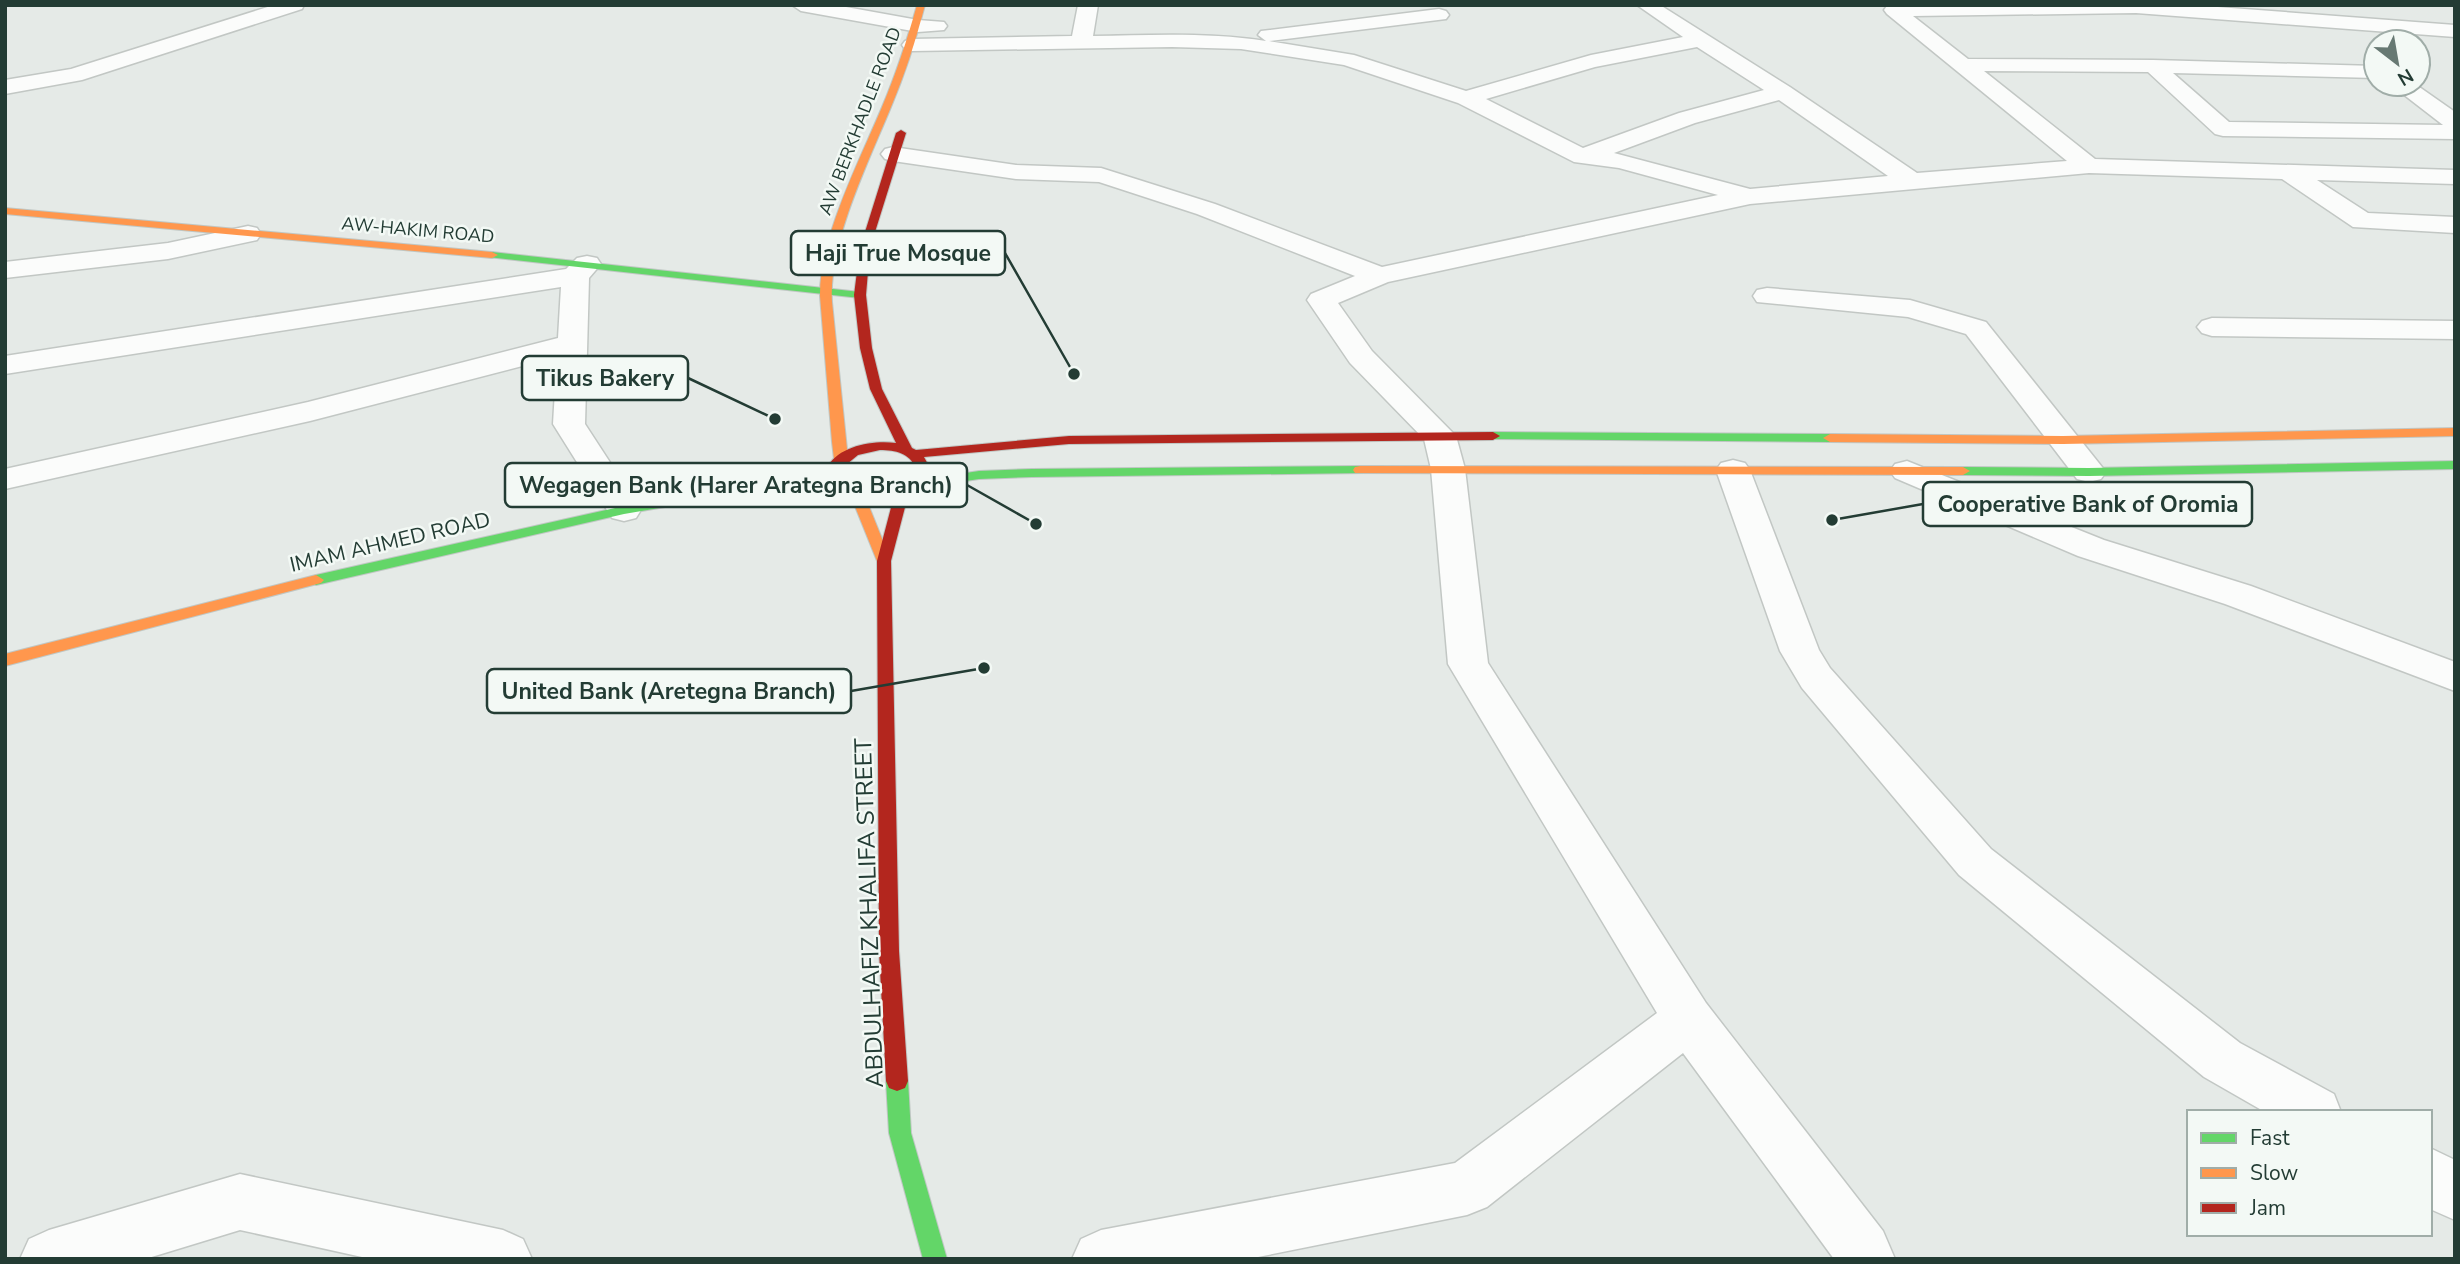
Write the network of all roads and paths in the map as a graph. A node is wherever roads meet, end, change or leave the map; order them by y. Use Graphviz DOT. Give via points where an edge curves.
graph roads {
  1 [pos="295,5"];
  2 [pos="801,5"];
  3 [pos="922,5"];
  4 [pos="943,5"];
  5 [pos="1088,5"];
  6 [pos="1646,5"];
  7 [pos="2426,11"];
  8 [pos="1439,15"];
  9 [pos="2318,19"];
  10 [pos="2455,29"];
  11 [pos="925,40"];
  12 [pos="1082,40"];
  13 [pos="1701,40"];
  14 [pos="1241,43"];
  15 [pos="2362,53"];
  16 [pos="1966,65"];
  17 [pos="2152,66"];
  18 [pos="2362,72"];
  19 [pos="5,87"];
  20 [pos="2432,88"];
  21 [pos="2443,89"];
  22 [pos="1782,92"];
  23 [pos="1466,98"];
  24 [pos="2420,98"];
  25 [pos="906,118"];
  26 [pos="2455,123"];
  27 [pos="2455,132"];
  28 [pos="893,154"];
  29 [pos="1581,156"];
  30 [pos="2089,166"];
  31 [pos="2286,171"];
  32 [pos="2455,177"];
  33 [pos="1912,181"];
  34 [pos="1750,196"];
  35 [pos="5,211"];
  36 [pos="37,214"];
  37 [pos="5,217"];
  38 [pos="2454,226"];
  39 [pos="247,234"];
  40 [pos="5,270"];
  41 [pos="581,270"];
  42 [pos="1380,276"];
  43 [pos="827,289"];
  44 [pos="860,295"];
  45 [pos="1767,296"];
  46 [pos="2212,327"];
  47 [pos="2455,330"];
  48 [pos="574,342"];
  49 [pos="5,365"];
  50 [pos="2455,432"];
  51 [pos="2063,440"];
  52 [pos="911,451"];
  53 [pos="1444,453"];
  54 [pos="841,459"];
  55 [pos="2455,465"];
  56 [pos="1732,470"];
  57 [pos="1907,471"];
  58 [pos="2089,472"];
  59 [pos="830,475"];
  60 [pos="5,479"];
  61 [pos="907,489"];
  62 [pos="859,499"];
  63 [pos="624,510"];
  64 [pos="884,561"];
  65 [pos="5,660"];
  66 [pos="2455,677"];
  67 [pos="1688,1019"];
  68 [pos="2311,1110"];
  69 [pos="2432,1176"];
  70 [pos="2455,1193"];
  71 [pos="49,1259"];
  72 [pos="503,1259"];
  73 [pos="934,1259"];
  74 [pos="1101,1259"];
  75 [pos="1866,1259"];
  1 -- 19 [label="street" via="74,75"];
  2 -- 11 [label="street"];
  3 -- 11 [label="main road, AW BERKHADLE ROAD"];
  4 -- 11 [label="main road, AW BERKHADLE ROAD"];
  5 -- 12 [label="street"];
  6 -- 13 [label="street"];
  7 -- 10 [label="street"];
  8 -- 14 [label="street" via="1285,31"];
  9 -- 10 [label="street"];
  9 -- 15 [label="street"];
  9 -- 16 [label="street" via="2136,7 1894,10"];
  11 -- 12 [label="street"];
  11 -- 43 [label="main road, AW BERKHADLE ROAD" via="851,192 836,237"];
  12 -- 14 [label="street"];
  13 -- 22 [label="street"];
  13 -- 23 [label="street" via="1591,61"];
  14 -- 23 [label="street" via="1348,59"];
  16 -- 17 [label="street"];
  16 -- 30 [label="street"];
  17 -- 18 [label="street"];
  17 -- 27 [label="street" via="2223,129"];
  20 -- 21 [label="street"];
  22 -- 29 [label="street" via="1687,118"];
  22 -- 33 [label="street"];
  23 -- 29 [label="street"];
  24 -- 26 [label="street"];
  25 -- 28 [label="main road, AW BERKHADLE ROAD"];
  28 -- 42 [label="street" via="1016,172 1101,175 1206,209"];
  28 -- 44 [label="main road, AW BERKHADLE ROAD" via="865,248"];
  29 -- 34 [label="street" via="1620,161"];
  30 -- 31 [label="street"];
  30 -- 33 [label="street"];
  31 -- 32 [label="street"];
  31 -- 38 [label="street" via="2362,221"];
  33 -- 34 [label="street"];
  34 -- 42 [label="street"];
  35 -- 36 [label="main road, AW-HAKIM ROAD"];
  36 -- 37 [label="street"];
  36 -- 39 [label="main road, AW-HAKIM ROAD"];
  39 -- 40 [label="street" via="168,251"];
  39 -- 41 [label="main road, AW-HAKIM ROAD"];
  41 -- 43 [label="main road, AW-HAKIM ROAD"];
  41 -- 48 [label="street"];
  41 -- 49 [label="street"];
  42 -- 53 [label="street" via="1321,300 1361,357"];
  43 -- 44 [label="main road, AW-HAKIM ROAD"];
  43 -- 54 [label="main road, AW BERKHADLE ROAD"];
  44 -- 52 [label="main road, AW BERKHADLE ROAD" via="876,389"];
  45 -- 51 [label="street" via="1910,309 1976,328"];
  46 -- 47 [label="street"];
  48 -- 60 [label="street" via="310,411"];
  48 -- 63 [label="street" via="569,424"];
  50 -- 51 [label="main road"];
  51 -- 53 [label="main road"];
  51 -- 58 [label="street"];
  52 -- 53 [label="main road" via="1069,440"];
  52 -- 54 [label="main road" via="866,448"];
  52 -- 61 [label="main road" via="923,468"];
  53 -- 56 [label="main road"];
  53 -- 61 [label="main road" via="979,475"];
  53 -- 67 [label="street" via="1468,664"];
  54 -- 59 [label="main road"];
  55 -- 58 [label="main road"];
  56 -- 57 [label="main road"];
  56 -- 68 [label="street" via="1800,651 1816,678 1975,862 2222,1060"];
  57 -- 58 [label="main road"];
  57 -- 66 [label="street" via="2091,548 2238,595"];
  59 -- 62 [label="main road" via="837,491"];
  59 -- 63 [label="main road, IMAM AHMED ROAD"];
  61 -- 62 [label="main road" via="888,497"];
  61 -- 64 [label="main road"];
  62 -- 64 [label="main road"];
  63 -- 65 [label="main road, IMAM AHMED ROAD" via="341,574"];
  64 -- 73 [label="main road, ABDULHAFIZ KHALIFA STREET" via="889,951 900,1133"];
  67 -- 74 [label="street" via="1467,1188"];
  67 -- 75 [label="street"];
  69 -- 70 [label="street"];
  71 -- 72 [label="street" via="240,1202"];
}
